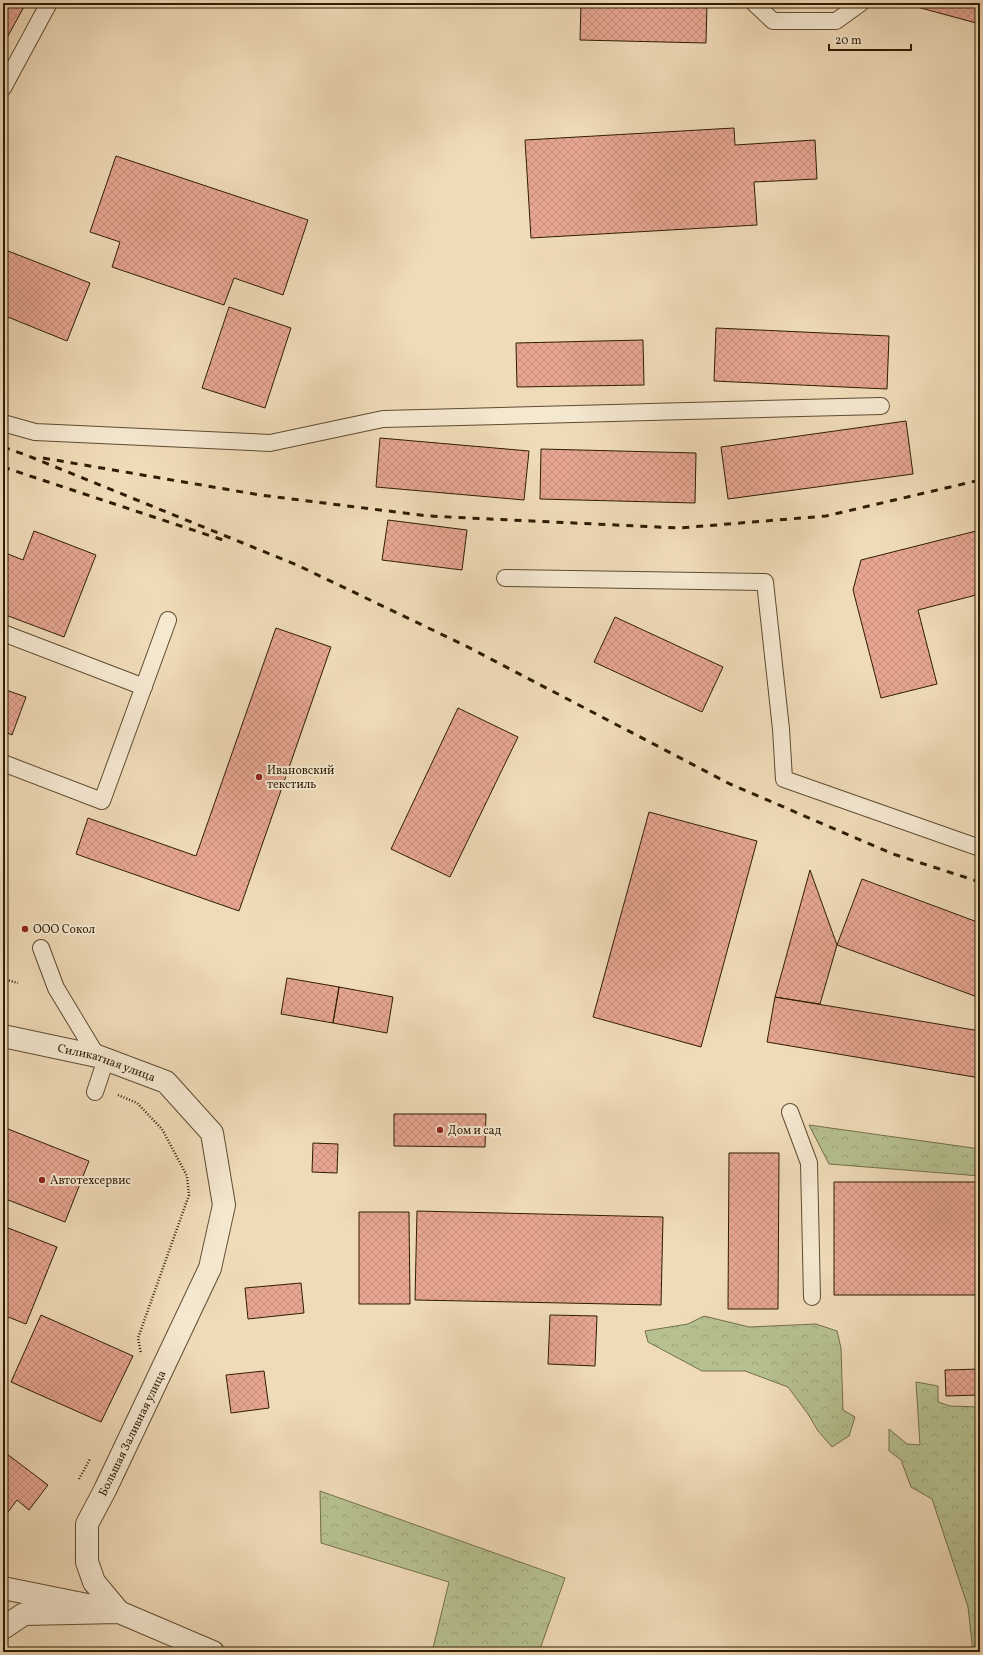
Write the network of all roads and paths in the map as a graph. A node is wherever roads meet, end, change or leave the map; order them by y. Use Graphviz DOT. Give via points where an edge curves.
graph roads {
  1 [pos="49,3"];
  2 [pos="754,3"];
  3 [pos="861,3"];
  4 [pos="3,88"];
  5 [pos="881,406"];
  6 [pos="3,423"];
  7 [pos="505,578"];
  8 [pos="168,620"];
  9 [pos="3,633"];
  10 [pos="144,687"];
  11 [pos="3,763"];
  12 [pos="980,848"];
  13 [pos="41,948"];
  14 [pos="3,979"];
  15 [pos="18,983"];
  16 [pos="3,1036"];
  17 [pos="101,1058"];
  18 [pos="95,1092"];
  19 [pos="117,1094"];
  20 [pos="790,1112"];
  21 [pos="212,1133"];
  22 [pos="812,1297"];
  23 [pos="141,1357"];
  24 [pos="92,1454"];
  25 [pos="79,1479"];
  26 [pos="3,1588"];
  27 [pos="119,1612"];
  28 [pos="3,1628"];
  29 [pos="213,1652"];
  1 -- 4 [label="lane"];
  2 -- 3 [label="lane" via="772,21 836,21"];
  5 -- 6 [label="lane" via="383,419 270,444 35,432"];
  7 -- 12 [label="lane" via="764,582 781,729 784,780"];
  8 -- 10 [label="lane"];
  9 -- 10 [label="lane"];
  10 -- 11 [label="lane" via="102,802"];
  13 -- 17 [label="lane" via="56,988"];
  14 -- 15 [label="path"];
  16 -- 17 [label="street, Силикатная улица"];
  17 -- 18 [label="lane"];
  17 -- 21 [label="street, Силикатная улица" via="166,1082"];
  19 -- 23 [label="path" via="137,1103 162,1129 187,1176 189,1195 138,1338"];
  20 -- 22 [label="lane" via="809,1163"];
  21 -- 27 [label="street, Большая Заливная улица" via="224,1205 210,1268 87,1524 88,1562 94,1582"];
  24 -- 25 [label="path"];
  26 -- 27 [label="street"];
  27 -- 28 [label="street" via="24,1614"];
  27 -- 29 [label="street"];
}
